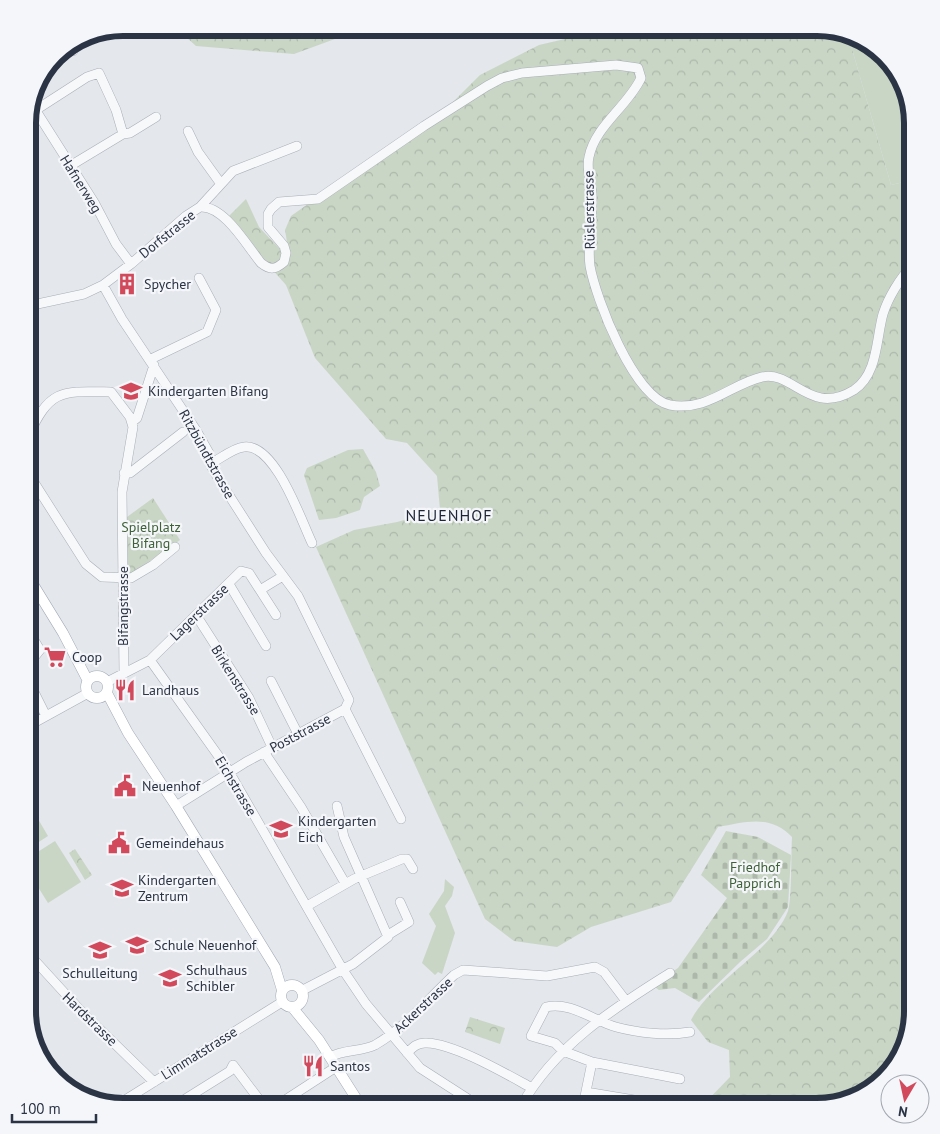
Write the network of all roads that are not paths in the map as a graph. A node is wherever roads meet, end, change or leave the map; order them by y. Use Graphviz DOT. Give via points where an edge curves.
graph roads {
  1 [pos="38,106"];
  2 [pos="36,116"];
  3 [pos="156,117"];
  4 [pos="188,131"];
  5 [pos="123,134"];
  6 [pos="297,146"];
  7 [pos="70,166"];
  8 [pos="221,184"];
  9 [pos="200,208"];
  10 [pos="131,264"];
  11 [pos="904,277"];
  12 [pos="199,278"];
  13 [pos="103,285"];
  14 [pos="36,304"];
  15 [pos="152,362"];
  16 [pos="132,422"];
  17 [pos="36,423"];
  18 [pos="184,432"];
  19 [pos="210,464"];
  20 [pos="124,473"];
  21 [pos="36,486"];
  22 [pos="312,543"];
  23 [pos="175,547"];
  24 [pos="283,576"];
  25 [pos="123,578"];
  26 [pos="229,584"];
  27 [pos="36,589"];
  28 [pos="260,590"];
  29 [pos="196,615"];
  30 [pos="276,615"];
  31 [pos="64,633"];
  32 [pos="36,643"];
  33 [pos="266,646"];
  34 [pos="36,655"];
  35 [pos="150,660"];
  36 [pos="124,673"];
  37 [pos="88,681"];
  38 [pos="271,681"];
  39 [pos="105,684"];
  40 [pos="92,695"];
  41 [pos="36,696"];
  42 [pos="345,709"];
  43 [pos="46,716"];
  44 [pos="36,722"];
  45 [pos="128,733"];
  46 [pos="298,734"];
  47 [pos="268,750"];
  48 [pos="229,772"];
  49 [pos="176,806"];
  50 [pos="337,806"];
  51 [pos="401,819"];
  52 [pos="413,869"];
  53 [pos="361,876"];
  54 [pos="344,884"];
  55 [pos="400,902"];
  56 [pos="307,906"];
  57 [pos="388,935"];
  58 [pos="36,962"];
  59 [pos="276,967"];
  60 [pos="342,970"];
  61 [pos="670,973"];
  62 [pos="294,997"];
  63 [pos="626,1001"];
  64 [pos="597,1020"];
  65 [pos="690,1032"];
  66 [pos="391,1034"];
  67 [pos="563,1050"];
  68 [pos="407,1053"];
  69 [pos="330,1057"];
  70 [pos="588,1061"];
  71 [pos="336,1067"];
  72 [pos="680,1079"];
  73 [pos="154,1082"];
  74 [pos="532,1088"];
  75 [pos="586,1092"];
  76 [pos="128,1098"];
  77 [pos="187,1098"];
  78 [pos="258,1098"];
  79 [pos="288,1098"];
  80 [pos="357,1098"];
  81 [pos="467,1098"];
  82 [pos="526,1098"];
  83 [pos="585,1098"];
  84 [pos="622,1098"];
  1 -- 5 [label="street" via="99,73"];
  2 -- 7 [label="street, Hafnerweg"];
  3 -- 5 [label="street"];
  4 -- 8 [label="street" via="198,152"];
  5 -- 7 [label="street"];
  6 -- 8 [label="street, Dorfstrasse" via="233,171"];
  7 -- 10 [label="street, Hafnerweg"];
  8 -- 9 [label="street, Dorfstrasse"];
  9 -- 10 [label="street, Dorfstrasse" via="186,216"];
  9 -- 11 [label="street, Rüslerstrasse" via="207,207 223,215 261,263 274,269 284,262 286,253 284,246 271,233 267,220 271,209 279,202 318,199 424,126 502,78 522,73 616,65 638,68 640,78 636,88 600,134 588,158 592,197 590,264 621,351 658,401 689,406 726,394 763,376 777,378 806,394 824,399 855,389 867,378 885,309"];
  10 -- 13 [label="street, Dorfstrasse"];
  12 -- 15 [label="street" via="216,310 211,326 201,337"];
  13 -- 14 [label="street, Dorfstrasse" via="84,294"];
  13 -- 15 [label="street"];
  15 -- 16 [label="street, Bifangstrasse" via="137,418"];
  15 -- 19 [label="street, Ritzbündtstrasse" via="209,453"];
  16 -- 17 [label="street" via="112,392 73,392 48,401"];
  16 -- 20 [label="street, Bifangstrasse"];
  18 -- 20 [label="street" via="130,473"];
  19 -- 22 [label="street" via="242,447 264,454 285,483"];
  19 -- 24 [label="street, Ritzbündtstrasse"];
  20 -- 25 [label="street, Bifangstrasse"];
  21 -- 25 [label="street" via="86,564 102,577"];
  23 -- 25 [label="street" via="153,566 131,578"];
  24 -- 28 [label="street"];
  24 -- 42 [label="street, Ritzbündtstrasse" via="298,596 349,700"];
  25 -- 36 [label="street, Bifangstrasse"];
  26 -- 28 [label="street, Lagerstrasse" via="246,571"];
  26 -- 29 [label="street, Lagerstrasse"];
  26 -- 33 [label="street"];
  27 -- 31 [label="main road"];
  28 -- 30 [label="street, Lagerstrasse"];
  29 -- 35 [label="street, Lagerstrasse"];
  29 -- 47 [label="street, Birkenstrasse" via="249,698"];
  31 -- 37 [label="main road"];
  31 -- 39 [label="main road"];
  32 -- 34 [label="street" via="40,650"];
  35 -- 36 [label="street, Lagerstrasse"];
  35 -- 48 [label="street, Eichstrasse"];
  36 -- 39 [label="street, Lagerstrasse"];
  37 -- 39 [label="main road" via="93,677"];
  37 -- 40 [label="main road" via="86,687"];
  38 -- 46 [label="street, Birkenstrasse"];
  39 -- 40 [label="main road"];
  39 -- 45 [label="main road"];
  40 -- 43 [label="street"];
  40 -- 45 [label="main road"];
  41 -- 43 [label="street"];
  42 -- 46 [label="street, Poststrasse"];
  42 -- 51 [label="street, Poststrasse"];
  43 -- 44 [label="street"];
  45 -- 49 [label="main road"];
  46 -- 47 [label="street, Poststrasse"];
  47 -- 48 [label="street, Poststrasse"];
  47 -- 54 [label="street, Birkenstrasse"];
  48 -- 49 [label="street, Poststrasse"];
  48 -- 56 [label="street, Eichstrasse"];
  49 -- 59 [label="main road"];
  50 -- 53 [label="street" via="344,837"];
  52 -- 53 [label="street" via="407,859 402,859"];
  53 -- 54 [label="street"];
  53 -- 57 [label="street"];
  54 -- 56 [label="street"];
  55 -- 57 [label="street, Limmatstrasse" via="409,922"];
  56 -- 60 [label="street, Eichstrasse"];
  57 -- 60 [label="street, Limmatstrasse" via="386,940"];
  58 -- 73 [label="street, Hardstrasse"];
  59 -- 62 [label="main road"];
  59 -- 62 [label="main road" via="282,990"];
  60 -- 62 [label="street, Limmatstrasse"];
  60 -- 66 [label="street, Eichstrasse"];
  61 -- 63 [label="street"];
  62 -- 69 [label="main road"];
  62 -- 73 [label="street, Limmatstrasse"];
  63 -- 64 [label="street"];
  63 -- 66 [label="street, Ackerstrasse" via="604,972 595,967 547,976 463,970"];
  64 -- 65 [label="street" via="633,1031"];
  64 -- 67 [label="street"];
  64 -- 67 [label="street" via="584,1012 552,1005 546,1007 528,1035 555,1043"];
  66 -- 68 [label="street, Eichstrasse"];
  66 -- 69 [label="street, Ackerstrasse" via="366,1048"];
  67 -- 70 [label="street"];
  67 -- 74 [label="street"];
  68 -- 74 [label="street" via="417,1044 436,1044 476,1059"];
  68 -- 81 [label="street, Eichstrasse" via="420,1068"];
  69 -- 71 [label="main road"];
  70 -- 72 [label="street"];
  70 -- 75 [label="street"];
  71 -- 79 [label="street"];
  71 -- 80 [label="main road"];
  73 -- 76 [label="street, Limmatstrasse"];
  74 -- 82 [label="street"];
  75 -- 83 [label="street"];
  75 -- 84 [label="street"];
  77 -- 78 [label="street" via="230,1071 233,1065"];
}
